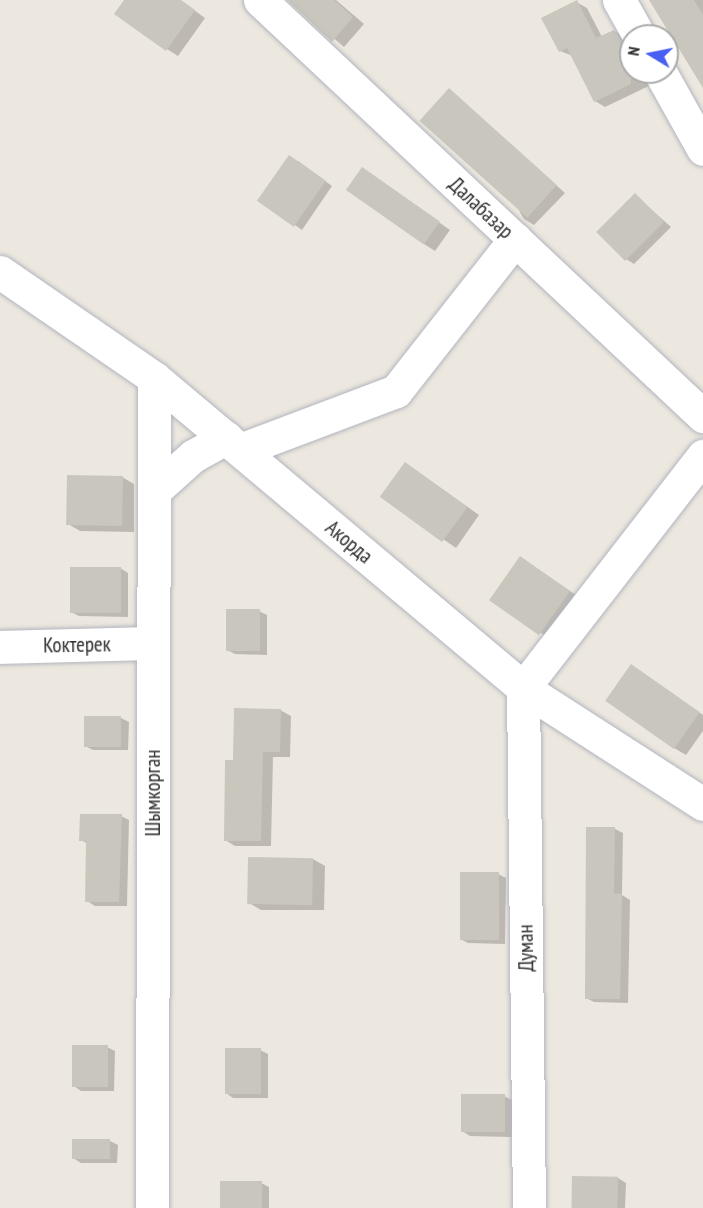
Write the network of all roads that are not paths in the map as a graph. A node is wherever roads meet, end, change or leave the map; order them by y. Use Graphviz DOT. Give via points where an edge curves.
graph roads {
  1 [pos="260,0"];
  2 [pos="619,0"];
  3 [pos="632,24"];
  4 [pos="667,84"];
  5 [pos="703,149"];
  6 [pos="515,239"];
  7 [pos="0,272"];
  8 [pos="154,378"];
  9 [pos="703,416"];
  10 [pos="233,444"];
  11 [pos="703,456"];
  12 [pos="154,491"];
  13 [pos="153,643"];
  14 [pos="0,646"];
  15 [pos="523,688"];
  16 [pos="703,804"];
  17 [pos="152,1208"];
  18 [pos="529,1208"];
  1 -- 6 [label="street, Далабазар"];
  2 -- 3 [label="street"];
  4 -- 5 [label="street"];
  6 -- 9 [label="street, Далабазар"];
  6 -- 10 [label="street" via="396,391"];
  7 -- 8 [label="street, Акорда"];
  8 -- 10 [label="street, Акорда"];
  8 -- 12 [label="street, Шымкорган"];
  10 -- 12 [label="street" via="192,456"];
  10 -- 15 [label="street, Акорда"];
  11 -- 15 [label="street"];
  12 -- 13 [label="street, Шымкорган"];
  13 -- 14 [label="street, Коктерек"];
  13 -- 17 [label="street, Шымкорган"];
  15 -- 16 [label="street, Акорда"];
  15 -- 18 [label="street, Думан"];
}
